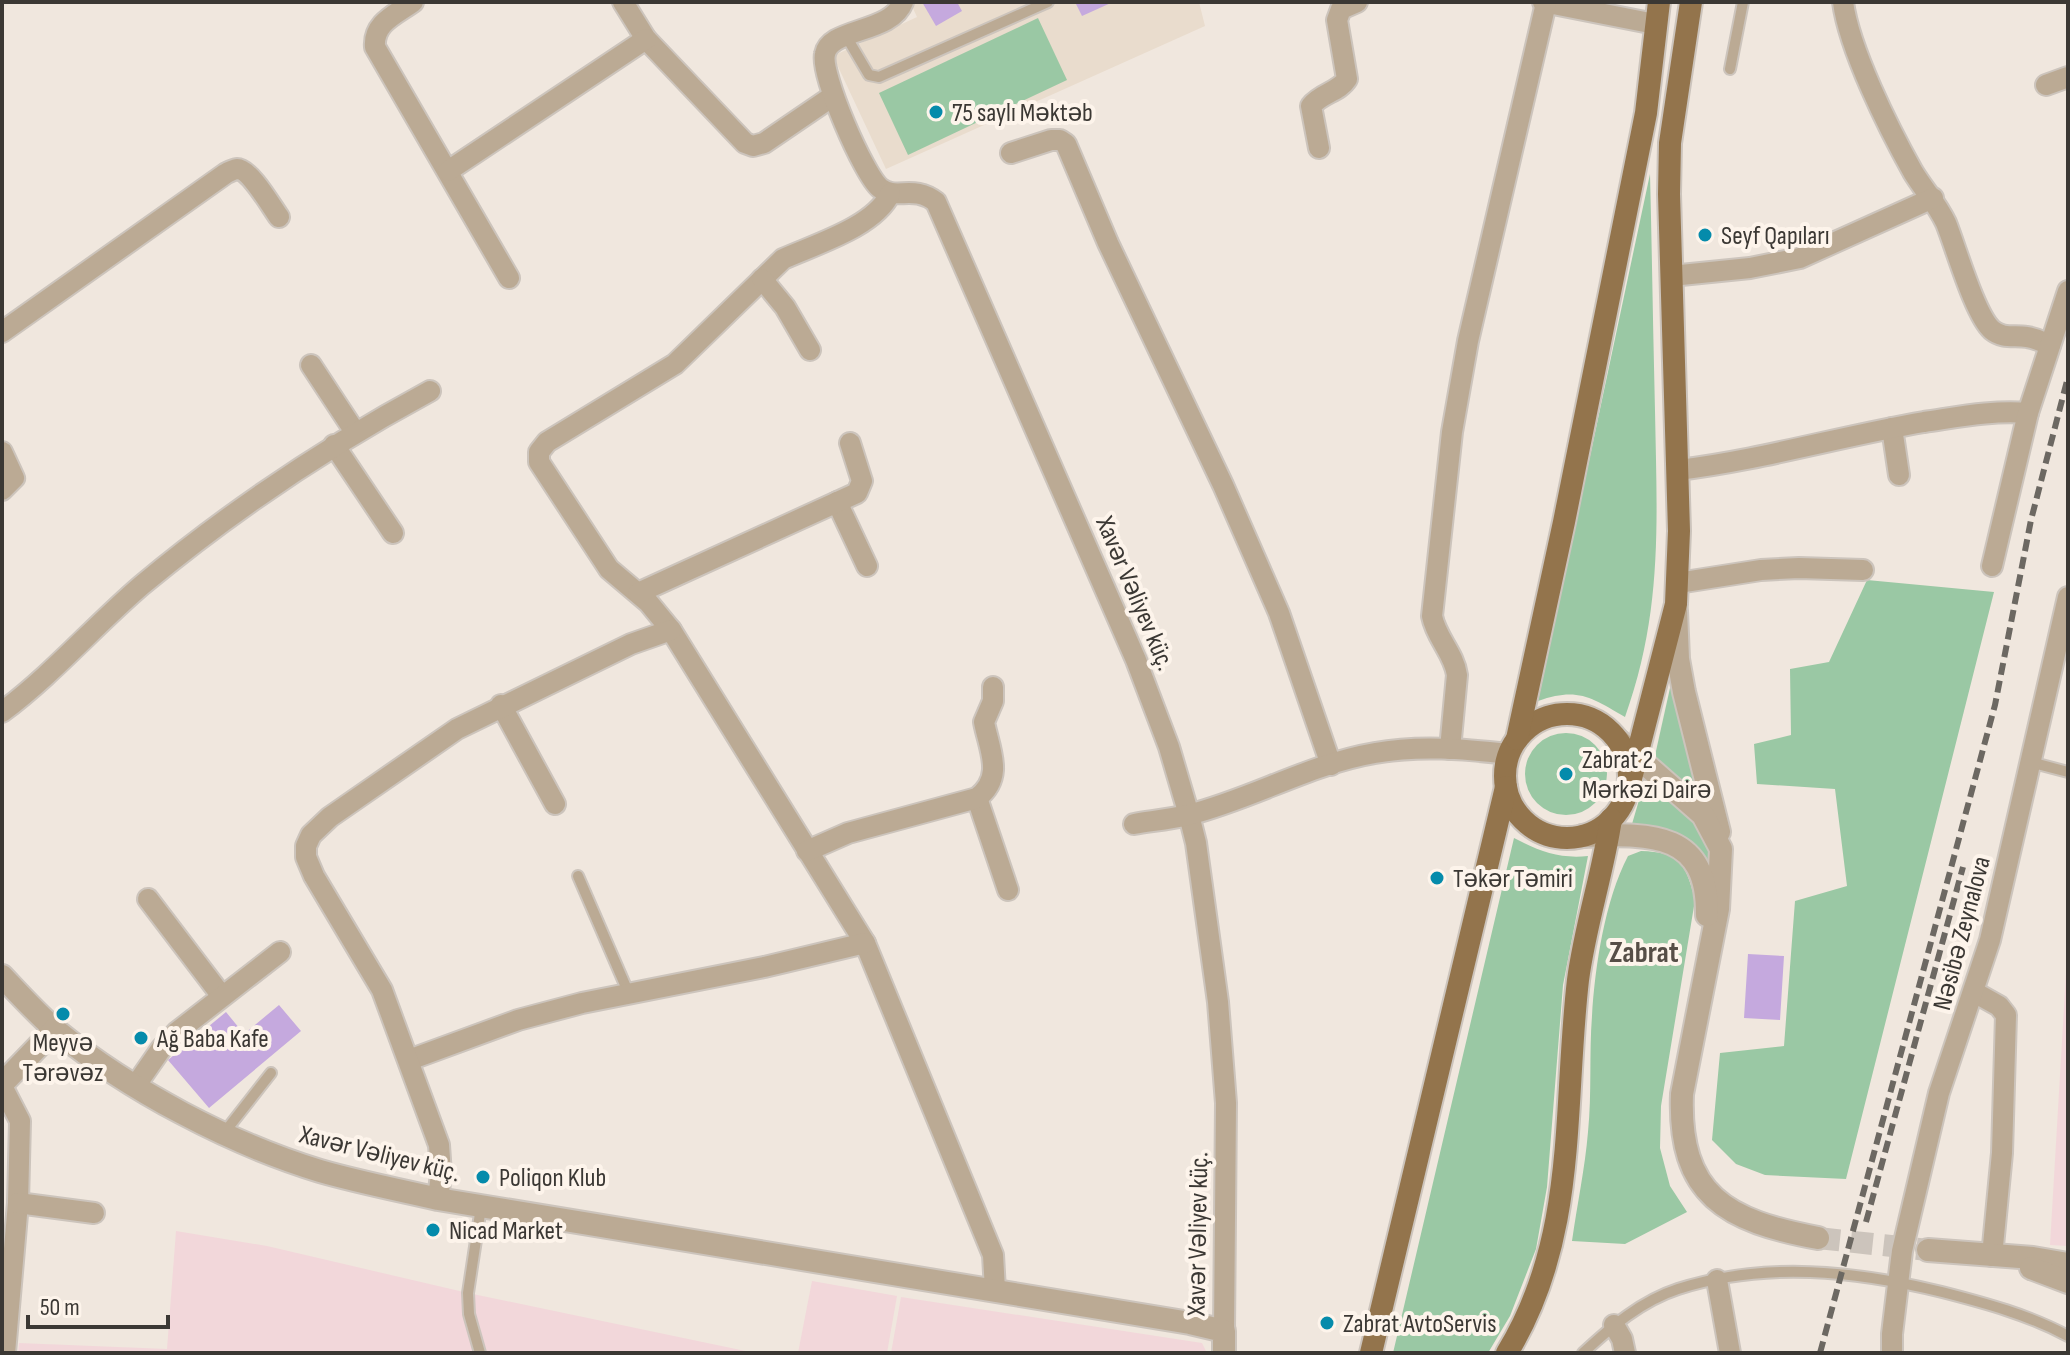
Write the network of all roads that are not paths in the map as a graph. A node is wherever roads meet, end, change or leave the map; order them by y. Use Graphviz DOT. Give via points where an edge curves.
graph roads {
  1 [pos="413,2"];
  2 [pos="623,2"];
  3 [pos="903,2"];
  4 [pos="1048,2"];
  5 [pos="1357,2"];
  6 [pos="1545,2"];
  7 [pos="1691,2"];
  8 [pos="1743,2"];
  9 [pos="1843,2"];
  10 [pos="1657,13"];
  11 [pos="846,36"];
  12 [pos="646,39"];
  13 [pos="1730,69"];
  14 [pos="2068,77"];
  15 [pos="2046,85"];
  16 [pos="833,96"];
  17 [pos="1319,148"];
  18 [pos="1011,153"];
  19 [pos="448,171"];
  20 [pos="890,194"];
  21 [pos="1933,198"];
  22 [pos="279,217"];
  23 [pos="1671,276"];
  24 [pos="509,278"];
  25 [pos="762,279"];
  26 [pos="2068,291"];
  27 [pos="2,332"];
  28 [pos="2050,345"];
  29 [pos="810,350"];
  30 [pos="311,365"];
  31 [pos="430,391"];
  32 [pos="2028,413"];
  33 [pos="1892,428"];
  34 [pos="355,432"];
  35 [pos="850,443"];
  36 [pos="334,445"];
  37 [pos="2,452"];
  38 [pos="1678,470"];
  39 [pos="1899,475"];
  40 [pos="2,490"];
  41 [pos="837,502"];
  42 [pos="393,533"];
  43 [pos="867,566"];
  44 [pos="1992,566"];
  45 [pos="1863,570"];
  46 [pos="638,593"];
  47 [pos="1677,593"];
  48 [pos="2068,597"];
  49 [pos="671,630"];
  50 [pos="993,687"];
  51 [pos="501,705"];
  52 [pos="2,712"];
  53 [pos="1619,741"];
  54 [pos="1513,747"];
  55 [pos="1450,749"];
  56 [pos="1637,758"];
  57 [pos="2030,762"];
  58 [pos="1331,765"];
  59 [pos="2068,772"];
  60 [pos="1506,787"];
  61 [pos="1628,790"];
  62 [pos="977,798"];
  63 [pos="555,804"];
  64 [pos="1189,815"];
  65 [pos="1134,824"];
  66 [pos="1610,827"];
  67 [pos="1583,836"];
  68 [pos="1721,849"];
  69 [pos="807,851"];
  70 [pos="578,876"];
  71 [pos="1008,890"];
  72 [pos="148,899"];
  73 [pos="865,943"];
  74 [pos="280,952"];
  75 [pos="1706,961"];
  76 [pos="2,976"];
  77 [pos="1974,992"];
  78 [pos="629,994"];
  79 [pos="221,995"];
  80 [pos="55,1029"];
  81 [pos="409,1060"];
  82 [pos="271,1073"];
  83 [pos="2,1085"];
  84 [pos="136,1085"];
  85 [pos="224,1133"];
  86 [pos="438,1199"];
  87 [pos="18,1203"];
  88 [pos="481,1207"];
  89 [pos="94,1213"];
  90 [pos="1818,1238"];
  91 [pos="1928,1250"];
  92 [pos="1992,1256"];
  93 [pos="2068,1264"];
  94 [pos="1717,1280"];
  95 [pos="1898,1282"];
  96 [pos="2068,1282"];
  97 [pos="995,1290"];
  98 [pos="1614,1325"];
  99 [pos="2068,1336"];
  100 [pos="1224,1342"];
  101 [pos="5,1353"];
  102 [pos="480,1353"];
  103 [pos="1371,1353"];
  104 [pos="1507,1353"];
  105 [pos="1583,1353"];
  106 [pos="1625,1353"];
  107 [pos="1730,1353"];
  108 [pos="1892,1353"];
  1 -- 19 [label="street" via="379,27 375,47"];
  2 -- 12 [label="street"];
  3 -- 11 [label="street" via="893,16"];
  4 -- 11 [label="lane" via="879,77 869,75"];
  5 -- 17 [label="street" via="1341,9 1337,20 1347,79 1311,106"];
  6 -- 10 [label="street"];
  6 -- 55 [label="street" via="1452,432 1432,616 1457,675"];
  7 -- 23 [label="main road" via="1670,143"];
  8 -- 13 [label="lane"];
  9 -- 21 [label="street" via="1853,44 1890,126"];
  10 -- 54 [label="main road" via="1646,113"];
  11 -- 16 [label="street" via="825,52"];
  12 -- 16 [label="street" via="737,136 753,146"];
  12 -- 19 [label="street"];
  14 -- 15 [label="street"];
  16 -- 20 [label="street" via="867,171"];
  18 -- 58 [label="street" via="1051,140 1066,144 1279,613"];
  19 -- 24 [label="street"];
  20 -- 25 [label="street" via="870,219 783,259"];
  20 -- 64 [label="street, Xavər Vəliyev küç." via="913,191 936,202 1136,660"];
  21 -- 23 [label="street" via="1800,258"];
  21 -- 28 [label="street" via="1990,329"];
  22 -- 27 [label="street" via="245,171 236,169"];
  23 -- 38 [label="main road"];
  25 -- 29 [label="street"];
  25 -- 46 [label="street" via="675,364 547,442 539,452 539,462 609,569"];
  26 -- 28 [label="street"];
  28 -- 32 [label="street"];
  30 -- 34 [label="street"];
  31 -- 34 [label="street"];
  32 -- 33 [label="street" via="1983,413"];
  32 -- 44 [label="street"];
  33 -- 38 [label="street"];
  33 -- 39 [label="street"];
  34 -- 36 [label="street"];
  35 -- 41 [label="street" via="862,481 857,493"];
  36 -- 42 [label="street"];
  36 -- 52 [label="street" via="145,584"];
  37 -- 40 [label="street" via="14,478"];
  38 -- 47 [label="main road"];
  41 -- 43 [label="street"];
  41 -- 46 [label="street"];
  45 -- 47 [label="street" via="1761,570"];
  46 -- 49 [label="street"];
  47 -- 56 [label="main road"];
  47 -- 68 [label="street" via="1678,659"];
  48 -- 57 [label="street, Nəsibə Zeynalova"];
  49 -- 51 [label="street"];
  49 -- 69 [label="street"];
  50 -- 62 [label="street" via="984,722 994,777"];
  51 -- 63 [label="street"];
  51 -- 81 [label="street" via="457,729 330,817 306,846 314,876 382,990"];
  53 -- 54 [label="main road" via="1593,720 1560,714 1536,723"];
  53 -- 56 [label="street"];
  53 -- 61 [label="main road" via="1629,773"];
  54 -- 55 [label="street"];
  54 -- 60 [label="main road"];
  55 -- 58 [label="street" via="1372,753"];
  56 -- 61 [label="main road"];
  56 -- 68 [label="street" via="1703,815"];
  57 -- 59 [label="lane"];
  57 -- 77 [label="street, Nəsibə Zeynalova"];
  58 -- 64 [label="street"];
  60 -- 67 [label="main road" via="1511,803 1534,828 1566,838"];
  60 -- 103 [label="main road"];
  61 -- 66 [label="main road"];
  62 -- 69 [label="street" via="848,833"];
  62 -- 71 [label="street"];
  64 -- 65 [label="street"];
  64 -- 100 [label="street, Xavər Vəliyev küç." via="1218,1002 1226,1103"];
  66 -- 67 [label="street"];
  66 -- 75 [label="street" via="1658,838 1689,853 1704,883"];
  66 -- 104 [label="main road" via="1578,983 1559,1215 1538,1291"];
  68 -- 75 [label="street" via="1718,909"];
  69 -- 73 [label="street"];
  70 -- 78 [label="lane"];
  72 -- 79 [label="street"];
  73 -- 78 [label="street"];
  73 -- 97 [label="street" via="993,1255"];
  74 -- 79 [label="street"];
  75 -- 90 [label="street" via="1682,1094 1681,1121 1692,1170 1724,1207 1749,1221"];
  76 -- 80 [label="street, Xavər Vəliyev küç."];
  77 -- 92 [label="street" via="2006,1015 2002,1153"];
  77 -- 95 [label="street, Nəsibə Zeynalova" via="1939,1093"];
  78 -- 81 [label="street" via="518,1020"];
  79 -- 84 [label="street" via="177,1032"];
  80 -- 83 [label="street"];
  80 -- 84 [label="street, Xavər Vəliyev küç."];
  81 -- 86 [label="street" via="439,1145"];
  82 -- 85 [label="lane"];
  83 -- 87 [label="street" via="20,1121"];
  84 -- 85 [label="street, Xavər Vəliyev küç."];
  85 -- 86 [label="street, Xavər Vəliyev küç." via="320,1171"];
  86 -- 88 [label="street, Xavər Vəliyev küç."];
  87 -- 89 [label="street"];
  87 -- 101 [label="street"];
  88 -- 97 [label="street, Xavər Vəliyev küç."];
  88 -- 102 [label="lane" via="468,1293"];
  91 -- 92 [label="street"];
  92 -- 93 [label="street"];
  92 -- 96 [label="street"];
  94 -- 95 [label="lane" via="1805,1271"];
  94 -- 98 [label="lane" via="1678,1289"];
  94 -- 107 [label="street"];
  95 -- 99 [label="lane" via="1977,1301"];
  95 -- 108 [label="street, Nəsibə Zeynalova"];
  97 -- 100 [label="street, Xavər Vəliyev küç."];
  98 -- 105 [label="lane"];
  98 -- 106 [label="street"];
}
